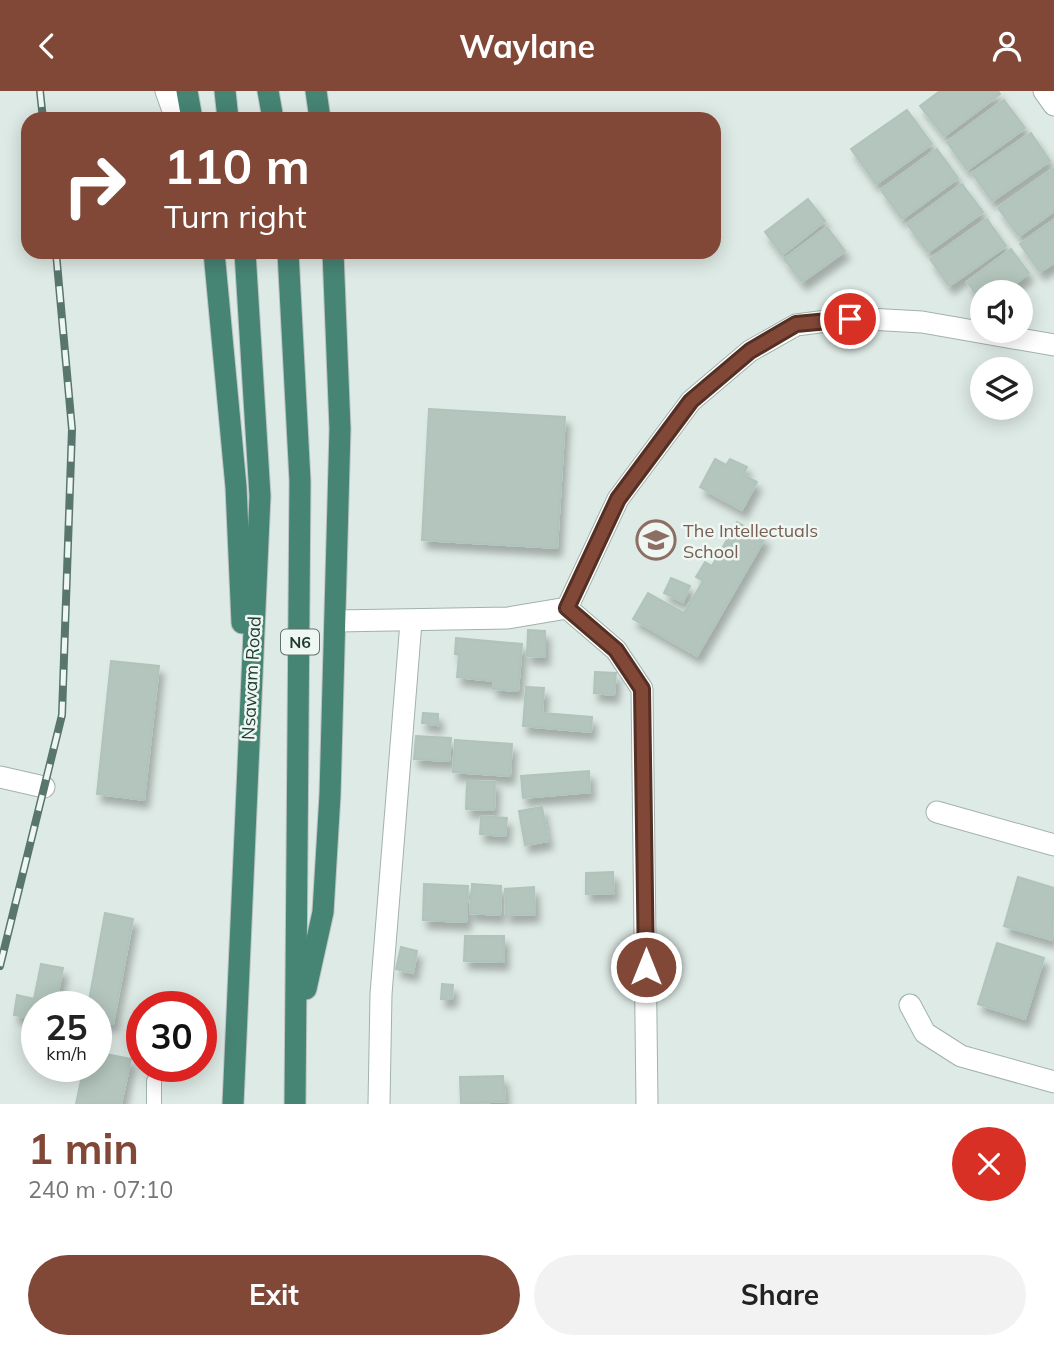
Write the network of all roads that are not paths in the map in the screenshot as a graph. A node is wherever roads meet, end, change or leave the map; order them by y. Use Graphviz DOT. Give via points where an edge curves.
graph roads {
  1 [pos="166,91"];
  2 [pos="187,91"];
  3 [pos="225,91"];
  4 [pos="268,91"];
  5 [pos="316,91"];
  6 [pos="1044,91"];
  7 [pos="1054,105"];
  8 [pos="174,112"];
  9 [pos="191,112"];
  10 [pos="227,112"];
  11 [pos="272,112"];
  12 [pos="319,112"];
  13 [pos="215,259"];
  14 [pos="245,259"];
  15 [pos="288,259"];
  16 [pos="333,259"];
  17 [pos="1054,345"];
  18 [pos="567,608"];
  19 [pos="336,621"];
  20 [pos="411,622"];
  21 [pos="247,764"];
  22 [pos="0,777"];
  23 [pos="44,787"];
  24 [pos="937,811"];
  25 [pos="1054,845"];
  26 [pos="910,1005"];
  27 [pos="297,1032"];
  28 [pos="154,1082"];
  29 [pos="1054,1083"];
  30 [pos="154,1104"];
  31 [pos="233,1104"];
  32 [pos="295,1104"];
  33 [pos="379,1104"];
  34 [pos="647,1104"];
  1 -- 8 [label="street"];
  2 -- 9 [label="highway"];
  3 -- 10 [label="highway"];
  4 -- 11 [label="highway"];
  5 -- 12 [label="highway"];
  6 -- 7 [label="street"];
  13 -- 21 [label="highway" via="236,487"];
  14 -- 21 [label="highway, Nsawam Road" via="260,496"];
  15 -- 27 [label="highway, N6" via="300,481"];
  16 -- 19 [label="highway" via="340,429"];
  17 -- 18 [label="street" via="922,322 850,319 796,324 750,351 691,401 618,499"];
  18 -- 20 [label="street" via="508,618"];
  18 -- 34 [label="street" via="616,650 642,689"];
  19 -- 20 [label="street"];
  19 -- 27 [label="highway" via="323,912"];
  20 -- 33 [label="street" via="384,940"];
  21 -- 31 [label="highway, Nsawam Road"];
  22 -- 23 [label="street"];
  24 -- 25 [label="street"];
  26 -- 29 [label="street" via="925,1033 961,1056"];
  27 -- 32 [label="highway, N6"];
  28 -- 30 [label="lane"];
}
